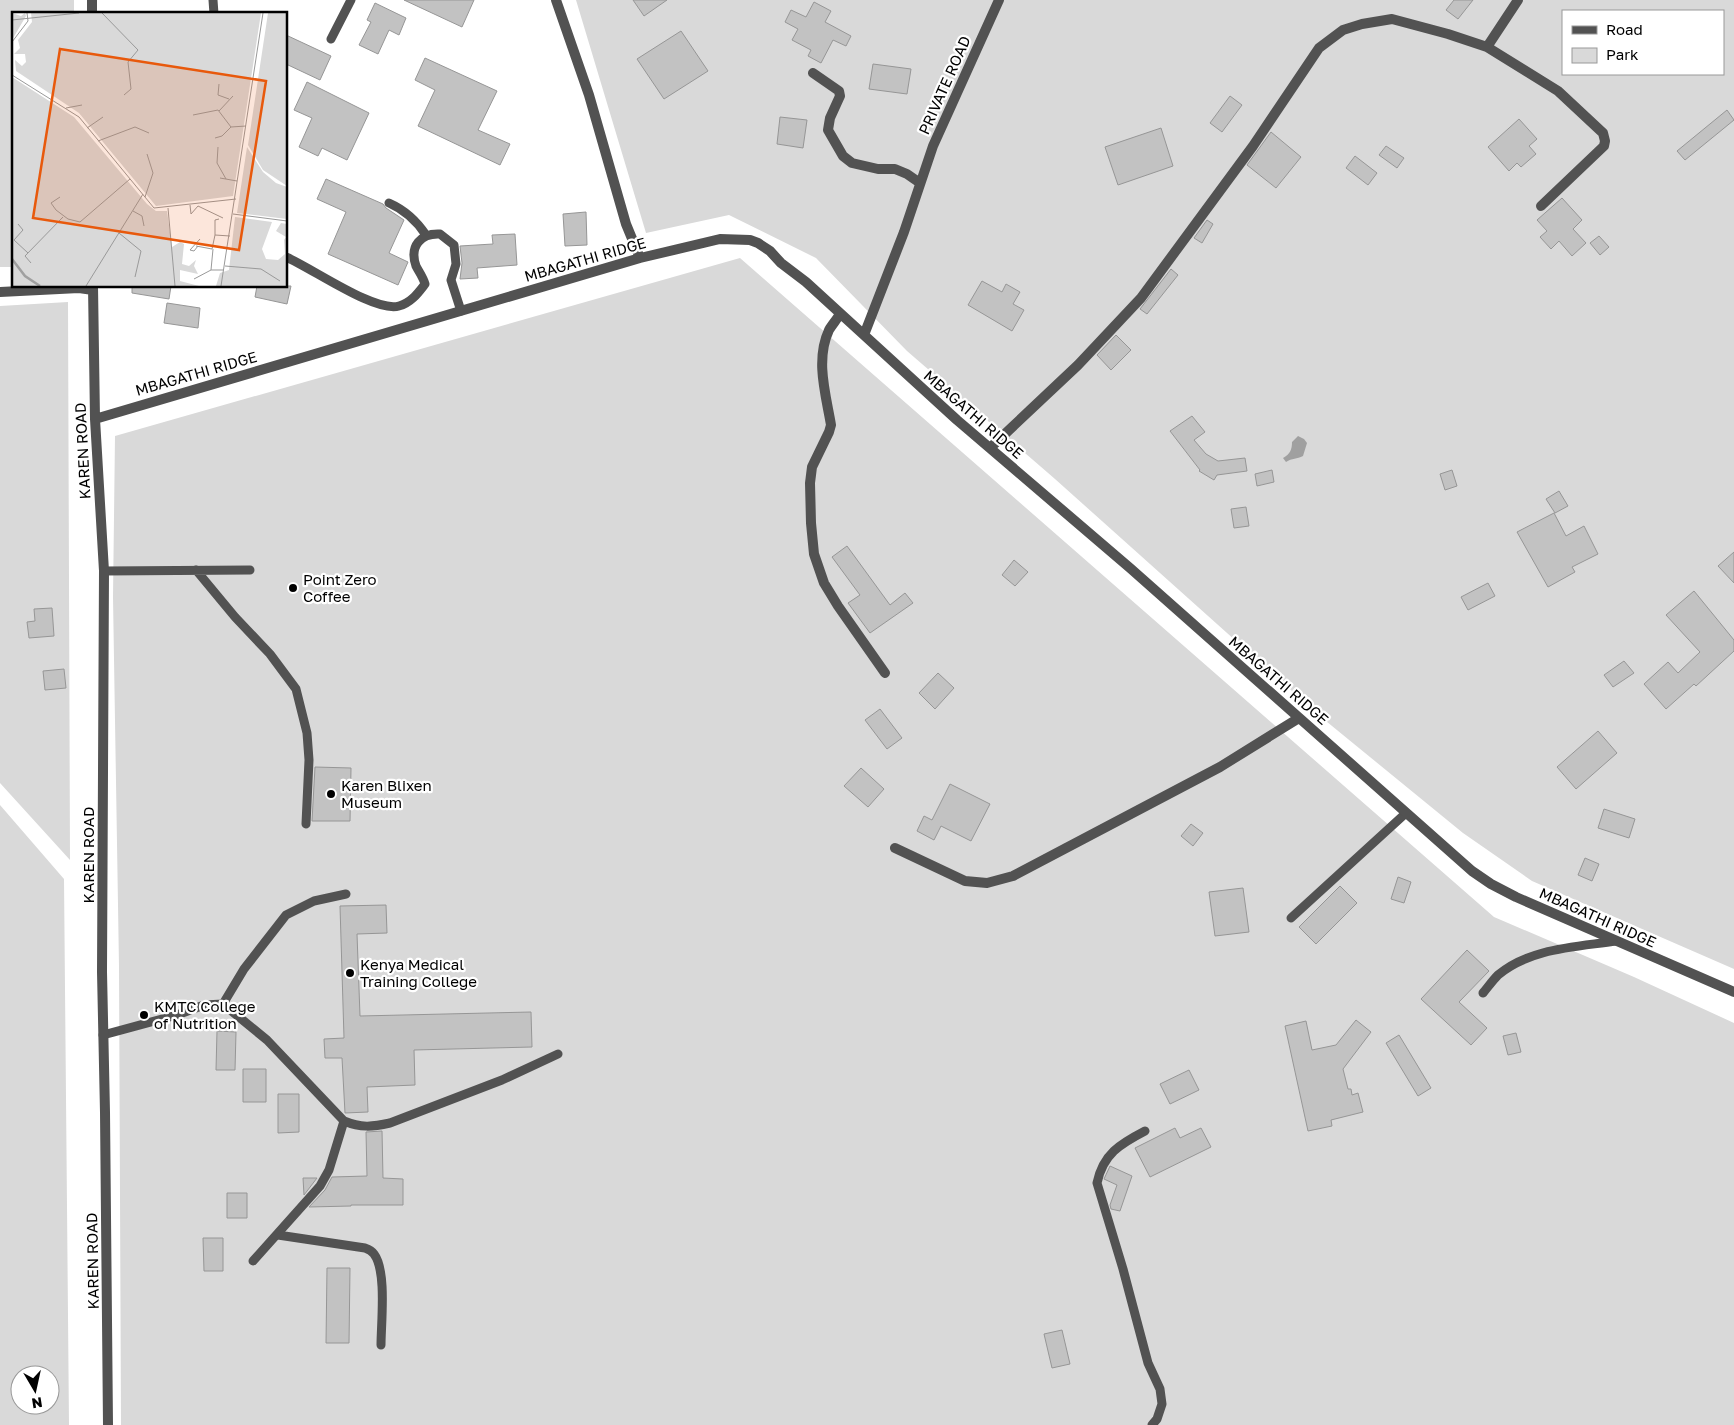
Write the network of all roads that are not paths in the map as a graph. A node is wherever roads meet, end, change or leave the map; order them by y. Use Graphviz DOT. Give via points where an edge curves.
graph roads {
  1 [pos="351,0"];
  2 [pos="556,0"];
  3 [pos="999,0"];
  4 [pos="1518,0"];
  5 [pos="331,39"];
  6 [pos="1487,47"];
  7 [pos="813,73"];
  8 [pos="920,183"];
  9 [pos="389,203"];
  10 [pos="1541,206"];
  11 [pos="426,235"];
  12 [pos="288,258"];
  13 [pos="640,258"];
  14 [pos="93,288"];
  15 [pos="0,292"];
  16 [pos="461,311"];
  17 [pos="840,314"];
  18 [pos="864,335"];
  19 [pos="95,419"];
  20 [pos="990,448"];
  21 [pos="196,570"];
  22 [pos="250,570"];
  23 [pos="104,571"];
  24 [pos="885,673"];
  25 [pos="1299,718"];
  26 [pos="1406,813"];
  27 [pos="306,824"];
  28 [pos="895,848"];
  29 [pos="346,894"];
  30 [pos="1291,918"];
  31 [pos="1616,941"];
  32 [pos="1734,992"];
  33 [pos="1484,993"];
  34 [pos="223,1004"];
  35 [pos="103,1035"];
  36 [pos="558,1054"];
  37 [pos="344,1121"];
  38 [pos="1145,1131"];
  39 [pos="278,1234"];
  40 [pos="253,1261"];
  41 [pos="381,1345"];
  42 [pos="108,1425"];
  43 [pos="1152,1425"];
  1 -- 5 [label="lane"];
  2 -- 13 [label="street" via="589,95 626,224"];
  3 -- 8 [label="street, PRIVATE ROAD" via="933,146"];
  4 -- 6 [label="street"];
  6 -- 10 [label="street" via="1558,91 1605,138 1604,146"];
  6 -- 20 [label="street" via="1392,19 1343,30 1319,48 1253,146 1141,298 1078,365"];
  7 -- 8 [label="street" via="839,91 828,130 843,156 852,163 895,169"];
  8 -- 18 [label="street, PRIVATE ROAD"];
  9 -- 11 [label="lane" via="414,219"];
  11 -- 12 [label="lane" via="415,249 414,260 425,284 401,306 383,306"];
  11 -- 16 [label="lane" via="440,234 454,245 456,264 451,280"];
  13 -- 16 [label="street, MBAGATHI RIDGE"];
  13 -- 17 [label="street, MBAGATHI RIDGE" via="720,239 750,240 770,251"];
  14 -- 15 [label="street"];
  14 -- 19 [label="street, KAREN ROAD"];
  16 -- 19 [label="street, MBAGATHI RIDGE"];
  17 -- 18 [label="street, MBAGATHI RIDGE"];
  17 -- 24 [label="street" via="824,347 822,375 831,425 812,467 814,554 824,583"];
  18 -- 20 [label="street, MBAGATHI RIDGE"];
  19 -- 23 [label="street, KAREN ROAD"];
  20 -- 25 [label="street, MBAGATHI RIDGE"];
  21 -- 22 [label="lane"];
  21 -- 23 [label="lane"];
  21 -- 27 [label="lane" via="270,654 296,689 308,742"];
  23 -- 35 [label="street, KAREN ROAD"];
  25 -- 26 [label="street, MBAGATHI RIDGE"];
  25 -- 28 [label="street" via="1220,767 1013,876 987,883 965,882"];
  26 -- 30 [label="lane"];
  26 -- 31 [label="street, MBAGATHI RIDGE" via="1491,884"];
  29 -- 34 [label="lane" via="314,901 286,915 244,969"];
  31 -- 32 [label="street, MBAGATHI RIDGE"];
  31 -- 33 [label="lane" via="1530,957 1497,976"];
  34 -- 35 [label="lane" via="204,1005"];
  34 -- 37 [label="lane" via="267,1040"];
  35 -- 42 [label="street, KAREN ROAD"];
  36 -- 37 [label="lane" via="502,1080 390,1123 371,1127"];
  37 -- 39 [label="lane" via="329,1170 320,1186"];
  38 -- 43 [label="lane" via="1123,1142 1107,1157 1097,1183 1148,1364 1160,1389 1162,1404"];
  39 -- 40 [label="lane"];
  39 -- 41 [label="lane" via="365,1248 374,1253 382,1278"];
}
